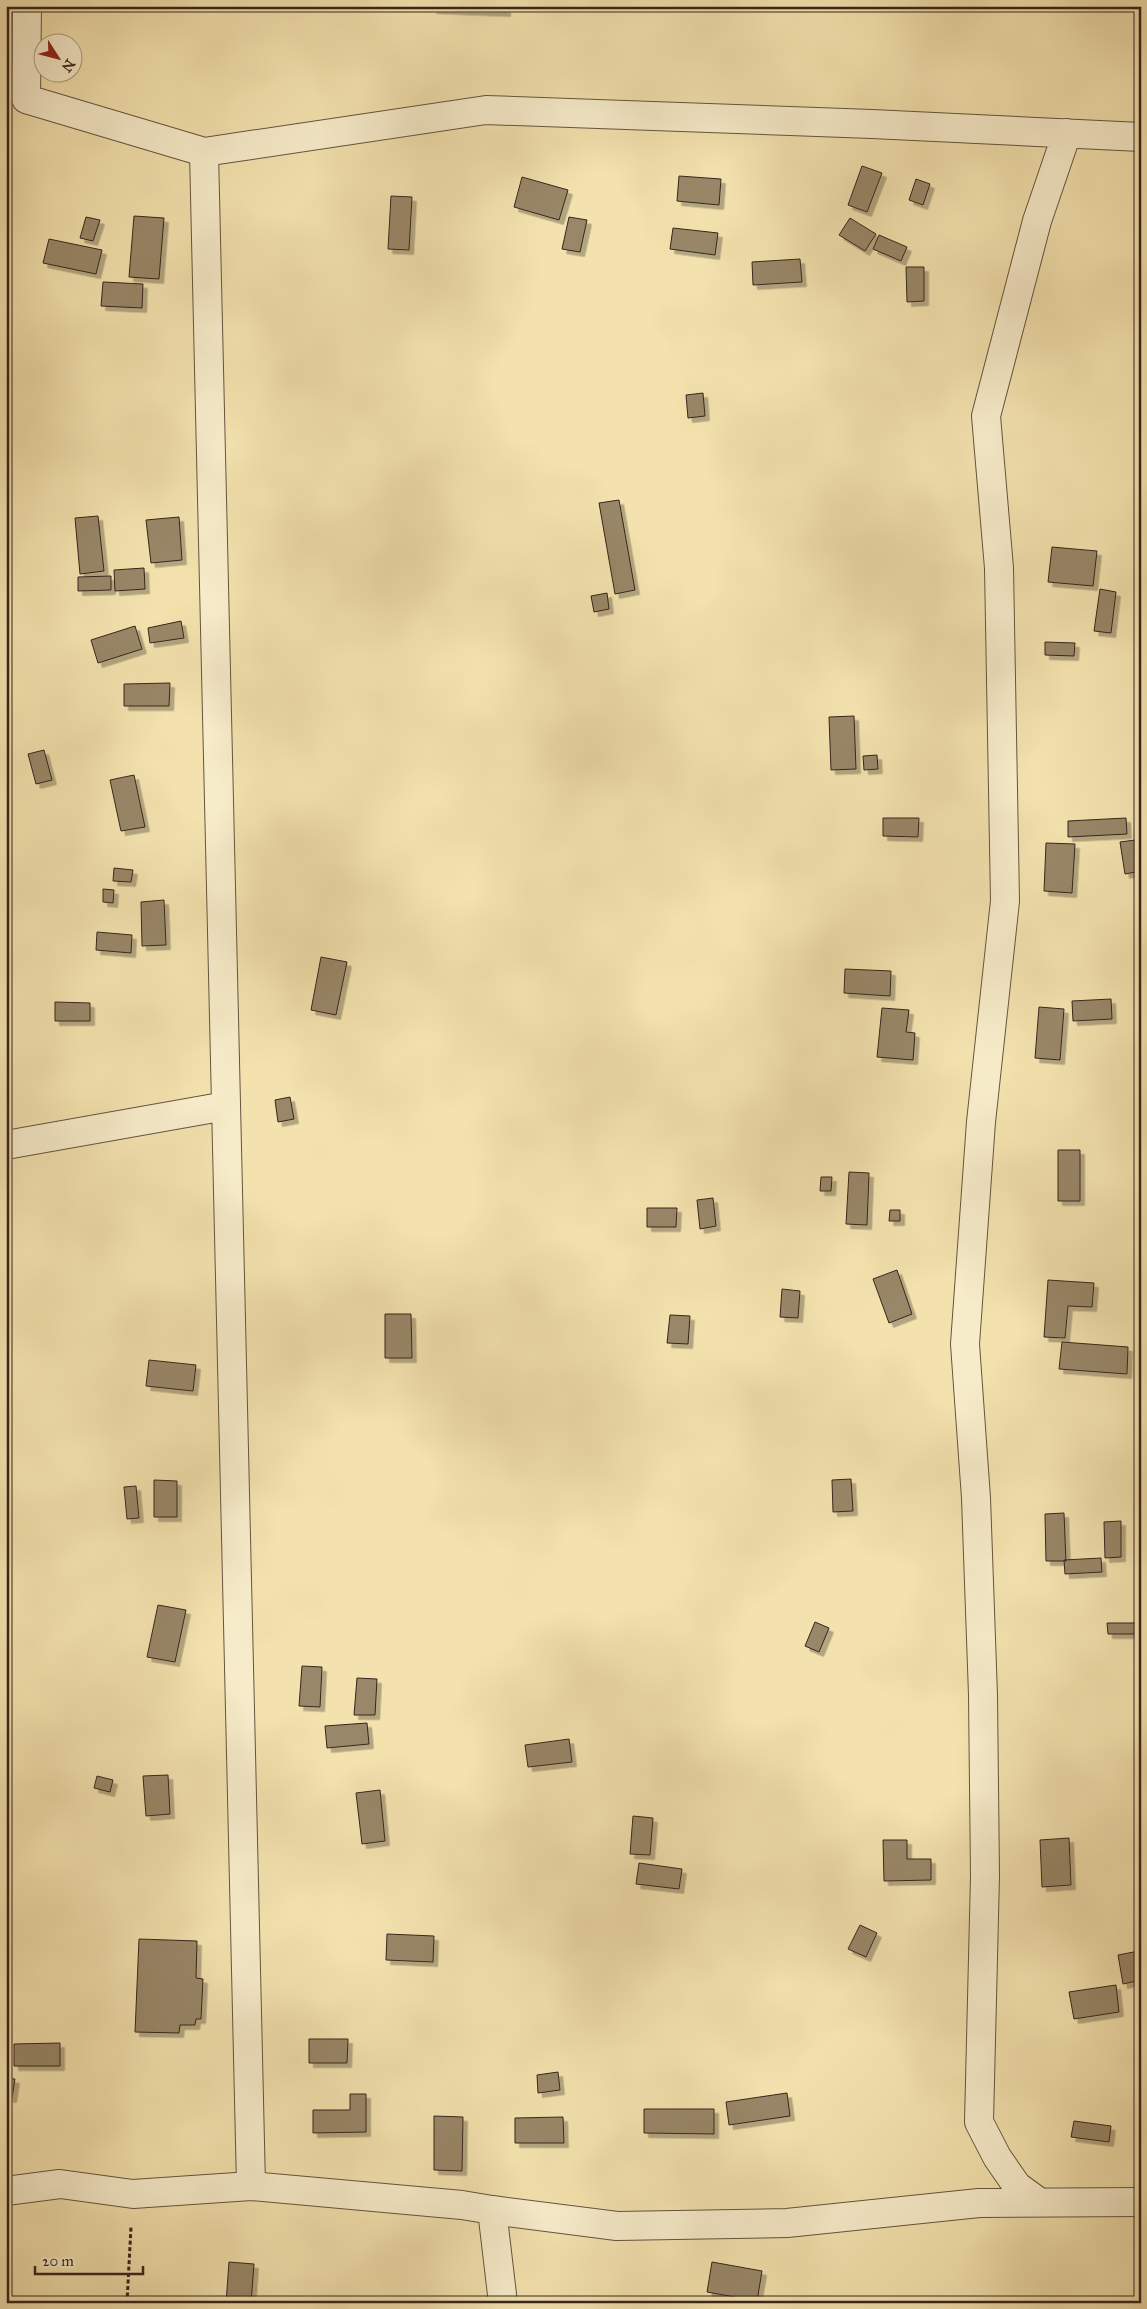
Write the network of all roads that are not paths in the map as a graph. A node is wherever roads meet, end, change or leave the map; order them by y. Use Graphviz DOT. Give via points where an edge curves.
graph roads {
  1 [pos="27,6"];
  2 [pos="16,99"];
  3 [pos="1067,133"];
  4 [pos="1141,137"];
  5 [pos="204,152"];
  6 [pos="226,1106"];
  7 [pos="6,1144"];
  8 [pos="251,2186"];
  9 [pos="6,2191"];
  10 [pos="1040,2202"];
  11 [pos="1141,2202"];
  12 [pos="492,2210"];
  13 [pos="502,2303"];
  1 -- 2 [label="street"];
  2 -- 5 [label="street"];
  3 -- 4 [label="street"];
  3 -- 5 [label="street" via="486,110"];
  3 -- 10 [label="street" via="1037,221 986,416 999,568 1005,901 980,1122 965,1344 976,1498 986,1876 979,2122 1017,2186"];
  5 -- 6 [label="street"];
  6 -- 7 [label="street"];
  6 -- 8 [label="street"];
  8 -- 9 [label="street" via="133,2194 60,2184"];
  8 -- 12 [label="street"];
  10 -- 11 [label="street"];
  10 -- 12 [label="street" via="979,2203 787,2223 617,2226"];
  12 -- 13 [label="street"];
}
